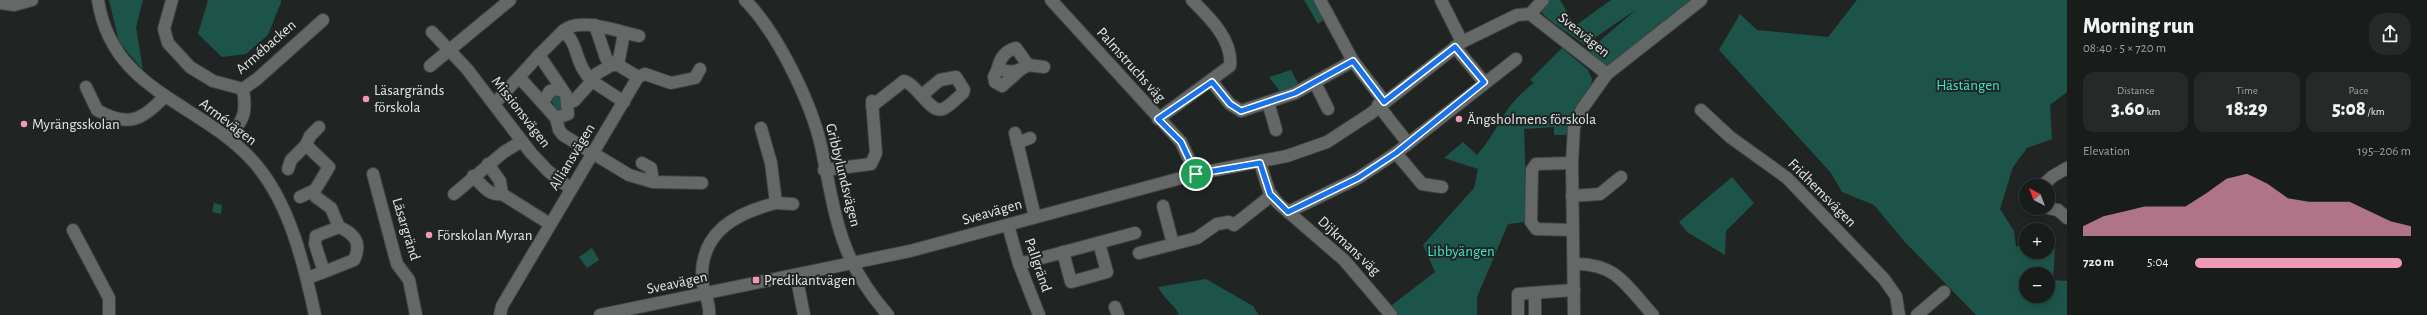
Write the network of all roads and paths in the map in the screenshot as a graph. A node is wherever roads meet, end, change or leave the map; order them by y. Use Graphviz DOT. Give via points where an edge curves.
graph roads {
  1 [pos="32,0"];
  2 [pos="98,0"];
  3 [pos="172,0"];
  4 [pos="510,0"];
  5 [pos="745,0"];
  6 [pos="1051,0"];
  7 [pos="1192,0"];
  8 [pos="1320,0"];
  9 [pos="1441,0"];
  10 [pos="1543,0"];
  11 [pos="1701,0"];
  12 [pos="0,4"];
  13 [pos="1530,14"];
  14 [pos="323,20"];
  15 [pos="595,25"];
  16 [pos="563,31"];
  17 [pos="432,32"];
  18 [pos="624,33"];
  19 [pos="639,36"];
  20 [pos="1458,44"];
  21 [pos="450,51"];
  22 [pos="539,54"];
  23 [pos="1516,59"];
  24 [pos="1353,61"];
  25 [pos="615,65"];
  26 [pos="430,66"];
  27 [pos="1024,67"];
  28 [pos="1044,67"];
  29 [pos="700,69"];
  30 [pos="1607,74"];
  31 [pos="519,77"];
  32 [pos="638,77"];
  33 [pos="592,81"];
  34 [pos="1212,82"];
  35 [pos="1484,82"];
  36 [pos="1315,83"];
  37 [pos="86,87"];
  38 [pos="242,89"];
  39 [pos="922,95"];
  40 [pos="165,96"];
  41 [pos="565,96"];
  42 [pos="543,102"];
  43 [pos="624,102"];
  44 [pos="1268,102"];
  45 [pos="495,103"];
  46 [pos="1381,103"];
  47 [pos="1328,109"];
  48 [pos="1701,110"];
  49 [pos="556,118"];
  50 [pos="1158,119"];
  51 [pos="319,127"];
  52 [pos="761,128"];
  53 [pos="1276,130"];
  54 [pos="228,138"];
  55 [pos="1030,138"];
  56 [pos="522,141"];
  57 [pos="1407,142"];
  58 [pos="306,145"];
  59 [pos="593,153"];
  60 [pos="1396,153"];
  61 [pos="642,162"];
  62 [pos="1572,162"];
  63 [pos="1260,163"];
  64 [pos="488,164"];
  65 [pos="2067,168"];
  66 [pos="288,169"];
  67 [pos="824,170"];
  68 [pos="373,174"];
  69 [pos="1196,174"];
  70 [pos="473,176"];
  71 [pos="1622,177"];
  72 [pos="2050,179"];
  73 [pos="653,182"];
  74 [pos="702,183"];
  75 [pos="1442,187"];
  76 [pos="571,189"];
  77 [pos="313,191"];
  78 [pos="454,194"];
  79 [pos="502,194"];
  80 [pos="1272,195"];
  81 [pos="1572,196"];
  82 [pos="300,197"];
  83 [pos="776,203"];
  84 [pos="793,204"];
  85 [pos="1163,206"];
  86 [pos="2055,209"];
  87 [pos="1288,212"];
  88 [pos="1035,217"];
  89 [pos="2067,218"];
  90 [pos="550,224"];
  91 [pos="1008,225"];
  92 [pos="339,227"];
  93 [pos="73,230"];
  94 [pos="1573,230"];
  95 [pos="1134,233"];
  96 [pos="316,236"];
  97 [pos="294,240"];
  98 [pos="1099,243"];
  99 [pos="1173,244"];
  100 [pos="1063,252"];
  101 [pos="1139,253"];
  102 [pos="851,262"];
  103 [pos="1019,264"];
  104 [pos="1574,264"];
  105 [pos="324,272"];
  106 [pos="796,276"];
  107 [pos="307,278"];
  108 [pos="1574,290"];
  109 [pos="1944,292"];
  110 [pos="1535,293"];
  111 [pos="704,294"];
  112 [pos="1036,314"];
  113 [pos="109,315"];
  114 [pos="315,315"];
  115 [pos="416,315"];
  116 [pos="500,315"];
  117 [pos="600,315"];
  118 [pos="709,315"];
  119 [pos="804,315"];
  120 [pos="888,315"];
  121 [pos="1391,315"];
  122 [pos="1518,315"];
  123 [pos="1535,315"];
  124 [pos="1574,315"];
  125 [pos="1653,315"];
  126 [pos="1900,315"];
  127 [pos="1917,315"];
  1 -- 12 [label="street" via="14,5"];
  2 -- 40 [label="street, Armévägen" via="105,27 115,49 128,68"];
  3 -- 38 [label="street, Armébacken" via="164,29 168,43 190,67 213,81"];
  4 -- 21 [label="street"];
  5 -- 67 [label="street, Gribbylundsvägen" via="763,20 795,78 821,146"];
  6 -- 50 [label="street, Palmstruchs väg"];
  7 -- 34 [label="street" via="1226,41 1231,57 1230,66"];
  8 -- 24 [label="street"];
  9 -- 20 [label="street"];
  10 -- 13 [label="street"];
  11 -- 30 [label="street"];
  13 -- 20 [label="street, Sveavägen" via="1517,15"];
  13 -- 30 [label="street, Sveavägen"];
  14 -- 38 [label="street, Armébacken" via="257,79"];
  15 -- 16 [label="street" via="574,25"];
  15 -- 18 [label="street"];
  15 -- 25 [label="street" via="606,58"];
  16 -- 22 [label="street"];
  16 -- 33 [label="street" via="571,36 579,64"];
  17 -- 21 [label="street, Missionsvägen"];
  18 -- 19 [label="street"];
  18 -- 25 [label="street"];
  20 -- 35 [label="street"];
  20 -- 46 [label="street, Sveavägen"];
  21 -- 26 [label="street"];
  21 -- 45 [label="street, Missionsvägen"];
  22 -- 31 [label="street"];
  22 -- 41 [label="street"];
  23 -- 35 [label="street"];
  24 -- 36 [label="street"];
  24 -- 46 [label="street"];
  25 -- 32 [label="street"];
  25 -- 33 [label="street" via="596,74"];
  27 -- 27 [label="street" via="1016,48 1011,49 1000,59 998,68 1015,72"];
  27 -- 28 [label="street"];
  29 -- 32 [label="street" via="695,78 670,83 645,74"];
  30 -- 62 [label="street" via="1582,109 1574,127"];
  31 -- 42 [label="street"];
  31 -- 45 [label="street"];
  32 -- 43 [label="street, Alliansvägen"];
  33 -- 41 [label="street" via="574,101"];
  33 -- 43 [label="street"];
  34 -- 44 [label="street" via="1230,104 1241,111"];
  34 -- 50 [label="street"];
  35 -- 57 [label="street"];
  36 -- 44 [label="street"];
  36 -- 47 [label="street"];
  37 -- 40 [label="street" via="97,110 119,120 135,120 150,112"];
  38 -- 54 [label="street, Armébacken" via="246,107 241,124"];
  39 -- 67 [label="street" via="911,83 904,81 872,103 876,154 871,164"];
  40 -- 54 [label="street, Armévägen"];
  41 -- 42 [label="street" via="556,89 550,91"];
  41 -- 49 [label="street" via="568,114"];
  42 -- 49 [label="street"];
  43 -- 59 [label="street, Alliansvägen"];
  44 -- 53 [label="street"];
  45 -- 56 [label="street, Missionsvägen"];
  46 -- 57 [label="street"];
  46 -- 63 [label="street, Sveavägen" via="1327,142"];
  48 -- 126 [label="street, Fridhemsvägen" via="1730,137 1787,178 1884,279 1896,296"];
  49 -- 59 [label="street" via="563,135"];
  50 -- 69 [label="street, Palmstruchs väg" via="1181,142"];
  51 -- 58 [label="street" via="310,136"];
  52 -- 83 [label="street" via="771,163"];
  54 -- 97 [label="street, Armévägen" via="252,160 269,182 289,222"];
  55 -- 88 [label="street" via="1016,138"];
  56 -- 64 [label="street"];
  56 -- 76 [label="street, Missionsvägen" via="548,171"];
  57 -- 60 [label="street"];
  58 -- 66 [label="street" via="291,160"];
  58 -- 77 [label="street" via="329,167"];
  59 -- 73 [label="street" via="629,175"];
  59 -- 76 [label="street, Alliansvägen"];
  60 -- 75 [label="street" via="1422,184"];
  60 -- 87 [label="street" via="1358,178"];
  61 -- 73 [label="street" via="651,168"];
  62 -- 81 [label="street"];
  62 -- 94 [label="street" via="1536,164 1532,170 1531,222 1536,228"];
  63 -- 69 [label="street, Sveavägen"];
  63 -- 80 [label="street, Dijkmans väg"];
  64 -- 70 [label="street"];
  64 -- 79 [label="street" via="500,181"];
  65 -- 72 [label="street"];
  67 -- 102 [label="street, Gribbylundsvägen" via="837,225"];
  68 -- 115 [label="street, Läsargränd" via="397,264 409,280"];
  69 -- 88 [label="street, Sveavägen"];
  70 -- 78 [label="street"];
  70 -- 79 [label="street" via="488,192"];
  71 -- 81 [label="street" via="1600,194"];
  73 -- 74 [label="street"];
  76 -- 90 [label="street, Alliansvägen"];
  77 -- 82 [label="street"];
  77 -- 92 [label="street" via="316,197 331,208"];
  79 -- 90 [label="street"];
  80 -- 87 [label="street, Dijkmans väg"];
  80 -- 99 [label="street" via="1234,225 1229,222 1217,224 1197,238"];
  81 -- 94 [label="street"];
  83 -- 84 [label="street"];
  83 -- 111 [label="street" via="739,214 720,228 708,250 704,264"];
  85 -- 99 [label="street"];
  86 -- 89 [label="street"];
  87 -- 121 [label="street, Dijkmans väg" via="1344,260"];
  88 -- 91 [label="street, Sveavägen"];
  90 -- 116 [label="street, Alliansvägen" via="502,306"];
  91 -- 102 [label="street, Sveavägen" via="910,251"];
  91 -- 103 [label="street, Pallgränd"];
  92 -- 96 [label="street"];
  92 -- 105 [label="street" via="351,232 357,240 358,252 354,260"];
  93 -- 113 [label="street" via="109,298"];
  94 -- 104 [label="street"];
  95 -- 98 [label="street"];
  96 -- 97 [label="street"];
  96 -- 105 [label="street" via="315,244"];
  97 -- 107 [label="street, Armévägen"];
  98 -- 100 [label="street"];
  98 -- 100 [label="street" via="1107,272 1071,282"];
  99 -- 101 [label="street"];
  100 -- 103 [label="street"];
  102 -- 106 [label="street, Sveavägen"];
  102 -- 120 [label="street, Gribbylundsvägen"];
  103 -- 112 [label="street, Pallgränd"];
  104 -- 108 [label="street"];
  104 -- 125 [label="street" via="1592,264 1611,270"];
  105 -- 107 [label="street"];
  106 -- 111 [label="street, Sveavägen"];
  106 -- 119 [label="street"];
  107 -- 114 [label="street, Armévägen"];
  108 -- 110 [label="street"];
  108 -- 124 [label="street"];
  109 -- 127 [label="street"];
  110 -- 122 [label="street" via="1518,294"];
  110 -- 123 [label="street"];
  111 -- 117 [label="street, Sveavägen"];
  111 -- 118 [label="street" via="710,310"];
}
